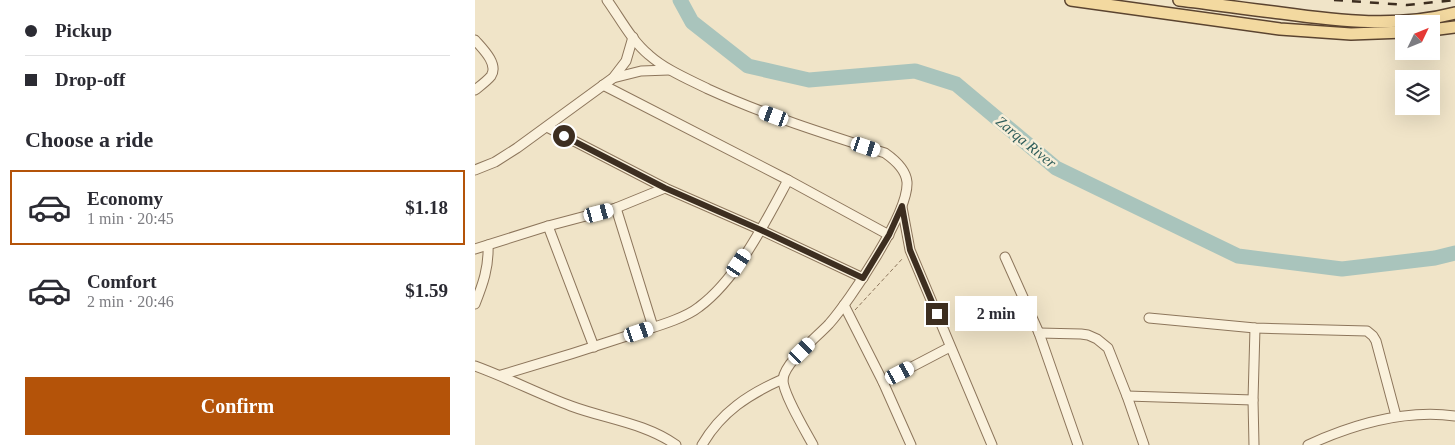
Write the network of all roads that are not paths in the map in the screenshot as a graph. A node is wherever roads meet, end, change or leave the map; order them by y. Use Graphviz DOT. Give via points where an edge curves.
graph roads {
  1 [pos="607,0"];
  2 [pos="1071,0"];
  3 [pos="1179,0"];
  4 [pos="1455,13"];
  5 [pos="1455,27"];
  6 [pos="1440,29"];
  7 [pos="1395,32"];
  8 [pos="633,37"];
  9 [pos="475,40"];
  10 [pos="669,70"];
  11 [pos="613,78"];
  12 [pos="603,84"];
  13 [pos="475,90"];
  14 [pos="547,127"];
  15 [pos="475,170"];
  16 [pos="788,180"];
  17 [pos="665,188"];
  18 [pos="902,206"];
  19 [pos="616,208"];
  20 [pos="548,226"];
  21 [pos="761,230"];
  22 [pos="889,235"];
  23 [pos="488,245"];
  24 [pos="475,249"];
  25 [pos="1005,257"];
  26 [pos="863,278"];
  27 [pos="475,304"];
  28 [pos="845,305"];
  29 [pos="1149,318"];
  30 [pos="653,327"];
  31 [pos="1255,328"];
  32 [pos="1039,333"];
  33 [pos="595,347"];
  34 [pos="950,347"];
  35 [pos="475,366"];
  36 [pos="501,375"];
  37 [pos="783,379"];
  38 [pos="883,382"];
  39 [pos="1127,396"];
  40 [pos="1253,400"];
  41 [pos="1397,416"];
  42 [pos="1455,416"];
  43 [pos="1321,442"];
  44 [pos="676,445"];
  45 [pos="702,445"];
  46 [pos="813,445"];
  47 [pos="911,445"];
  48 [pos="992,445"];
  49 [pos="1078,445"];
  50 [pos="1144,445"];
  51 [pos="1255,445"];
  52 [pos="1308,445"];
  1 -- 8 [label="street"];
  2 -- 7 [label="main road" via="1280,29 1351,34"];
  3 -- 4 [label="main road" via="1357,22 1439,17"];
  5 -- 6 [label="main road"];
  8 -- 10 [label="street" via="650,56"];
  8 -- 11 [label="street" via="625,61"];
  9 -- 13 [label="street" via="490,59 493,71"];
  10 -- 11 [label="street" via="641,71"];
  10 -- 18 [label="street" via="756,109 885,153 900,166 907,180"];
  11 -- 12 [label="street"];
  12 -- 14 [label="street"];
  12 -- 16 [label="street"];
  14 -- 15 [label="street" via="504,157"];
  14 -- 17 [label="street"];
  16 -- 21 [label="street"];
  16 -- 22 [label="street"];
  17 -- 19 [label="street"];
  17 -- 21 [label="street"];
  18 -- 22 [label="street"];
  18 -- 34 [label="street" via="910,250"];
  19 -- 20 [label="street"];
  19 -- 30 [label="street"];
  20 -- 23 [label="street"];
  20 -- 33 [label="street"];
  21 -- 26 [label="street"];
  21 -- 30 [label="street" via="707,301 691,312"];
  22 -- 26 [label="street"];
  23 -- 24 [label="street"];
  23 -- 27 [label="street" via="486,274"];
  25 -- 32 [label="street"];
  26 -- 28 [label="street"];
  28 -- 37 [label="street" via="793,361"];
  28 -- 38 [label="street"];
  29 -- 31 [label="street"];
  30 -- 33 [label="street"];
  31 -- 40 [label="street"];
  31 -- 41 [label="street" via="1367,331 1376,342"];
  32 -- 39 [label="street" via="1081,334 1097,339 1108,348"];
  32 -- 49 [label="street"];
  33 -- 36 [label="street"];
  34 -- 38 [label="street"];
  34 -- 48 [label="street"];
  35 -- 36 [label="street"];
  36 -- 44 [label="street" via="571,406 648,429"];
  37 -- 45 [label="street" via="759,390 725,415"];
  37 -- 46 [label="street"];
  38 -- 47 [label="street"];
  39 -- 40 [label="street"];
  39 -- 50 [label="street"];
  40 -- 51 [label="street"];
  41 -- 42 [label="street"];
  41 -- 43 [label="street" via="1355,427"];
  43 -- 52 [label="street"];
}
